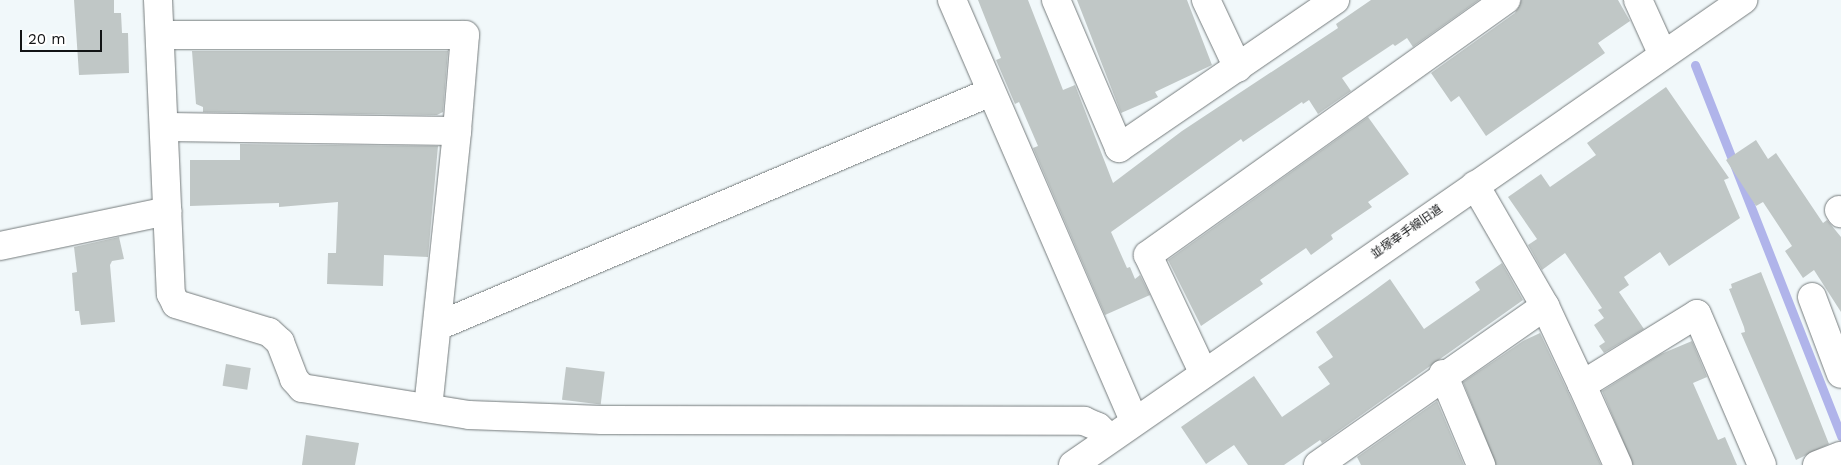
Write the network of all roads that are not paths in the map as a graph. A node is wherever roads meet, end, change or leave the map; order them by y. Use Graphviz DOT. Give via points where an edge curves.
graph roads {
  1 [pos="158,0"];
  2 [pos="952,0"];
  3 [pos="1056,0"];
  4 [pos="1206,0"];
  5 [pos="1335,0"];
  6 [pos="1506,0"];
  7 [pos="1638,0"];
  8 [pos="1743,0"];
  9 [pos="161,35"];
  10 [pos="1663,55"];
  11 [pos="1238,68"];
  12 [pos="991,92"];
  13 [pos="165,127"];
  14 [pos="457,131"];
  15 [pos="1475,185"];
  16 [pos="167,211"];
  17 [pos="0,246"];
  18 [pos="1812,297"];
  19 [pos="1545,306"];
  20 [pos="438,326"];
  21 [pos="1203,372"];
  22 [pos="1443,374"];
  23 [pos="1841,374"];
  24 [pos="1582,385"];
  25 [pos="428,408"];
  26 [pos="1134,421"];
  27 [pos="1110,438"];
  28 [pos="1841,456"];
  29 [pos="1343,458"];
  30 [pos="1073,465"];
  31 [pos="1318,465"];
  32 [pos="1481,465"];
  33 [pos="1618,465"];
  34 [pos="1762,465"];
  35 [pos="1817,465"];
  1 -- 9 [label="street"];
  2 -- 12 [label="street"];
  3 -- 11 [label="street" via="1119,148"];
  4 -- 11 [label="street"];
  5 -- 11 [label="street"];
  6 -- 21 [label="street" via="1148,255"];
  7 -- 10 [label="street"];
  8 -- 10 [label="street, 並塚幸手線旧道"];
  9 -- 13 [label="street"];
  9 -- 14 [label="street" via="465,35"];
  10 -- 15 [label="street, 並塚幸手線旧道"];
  12 -- 20 [label="street"];
  12 -- 26 [label="street"];
  13 -- 14 [label="street"];
  13 -- 16 [label="street"];
  14 -- 20 [label="street"];
  15 -- 19 [label="street"];
  15 -- 21 [label="street, 並塚幸手線旧道"];
  16 -- 17 [label="street"];
  16 -- 25 [label="street" via="171,294 176,304 269,332 280,342 294,379 302,388"];
  18 -- 23 [label="street"];
  19 -- 22 [label="street"];
  19 -- 24 [label="street"];
  20 -- 25 [label="street"];
  21 -- 26 [label="street, 並塚幸手線旧道"];
  22 -- 29 [label="street"];
  22 -- 32 [label="street"];
  24 -- 33 [label="street"];
  24 -- 34 [label="street" via="1697,314"];
  25 -- 27 [label="street" via="469,415 602,420 1084,421 1098,427"];
  26 -- 27 [label="street, 並塚幸手線旧道"];
  27 -- 30 [label="street, 並塚幸手線旧道"];
  28 -- 35 [label="street"];
  29 -- 31 [label="street"];
}
